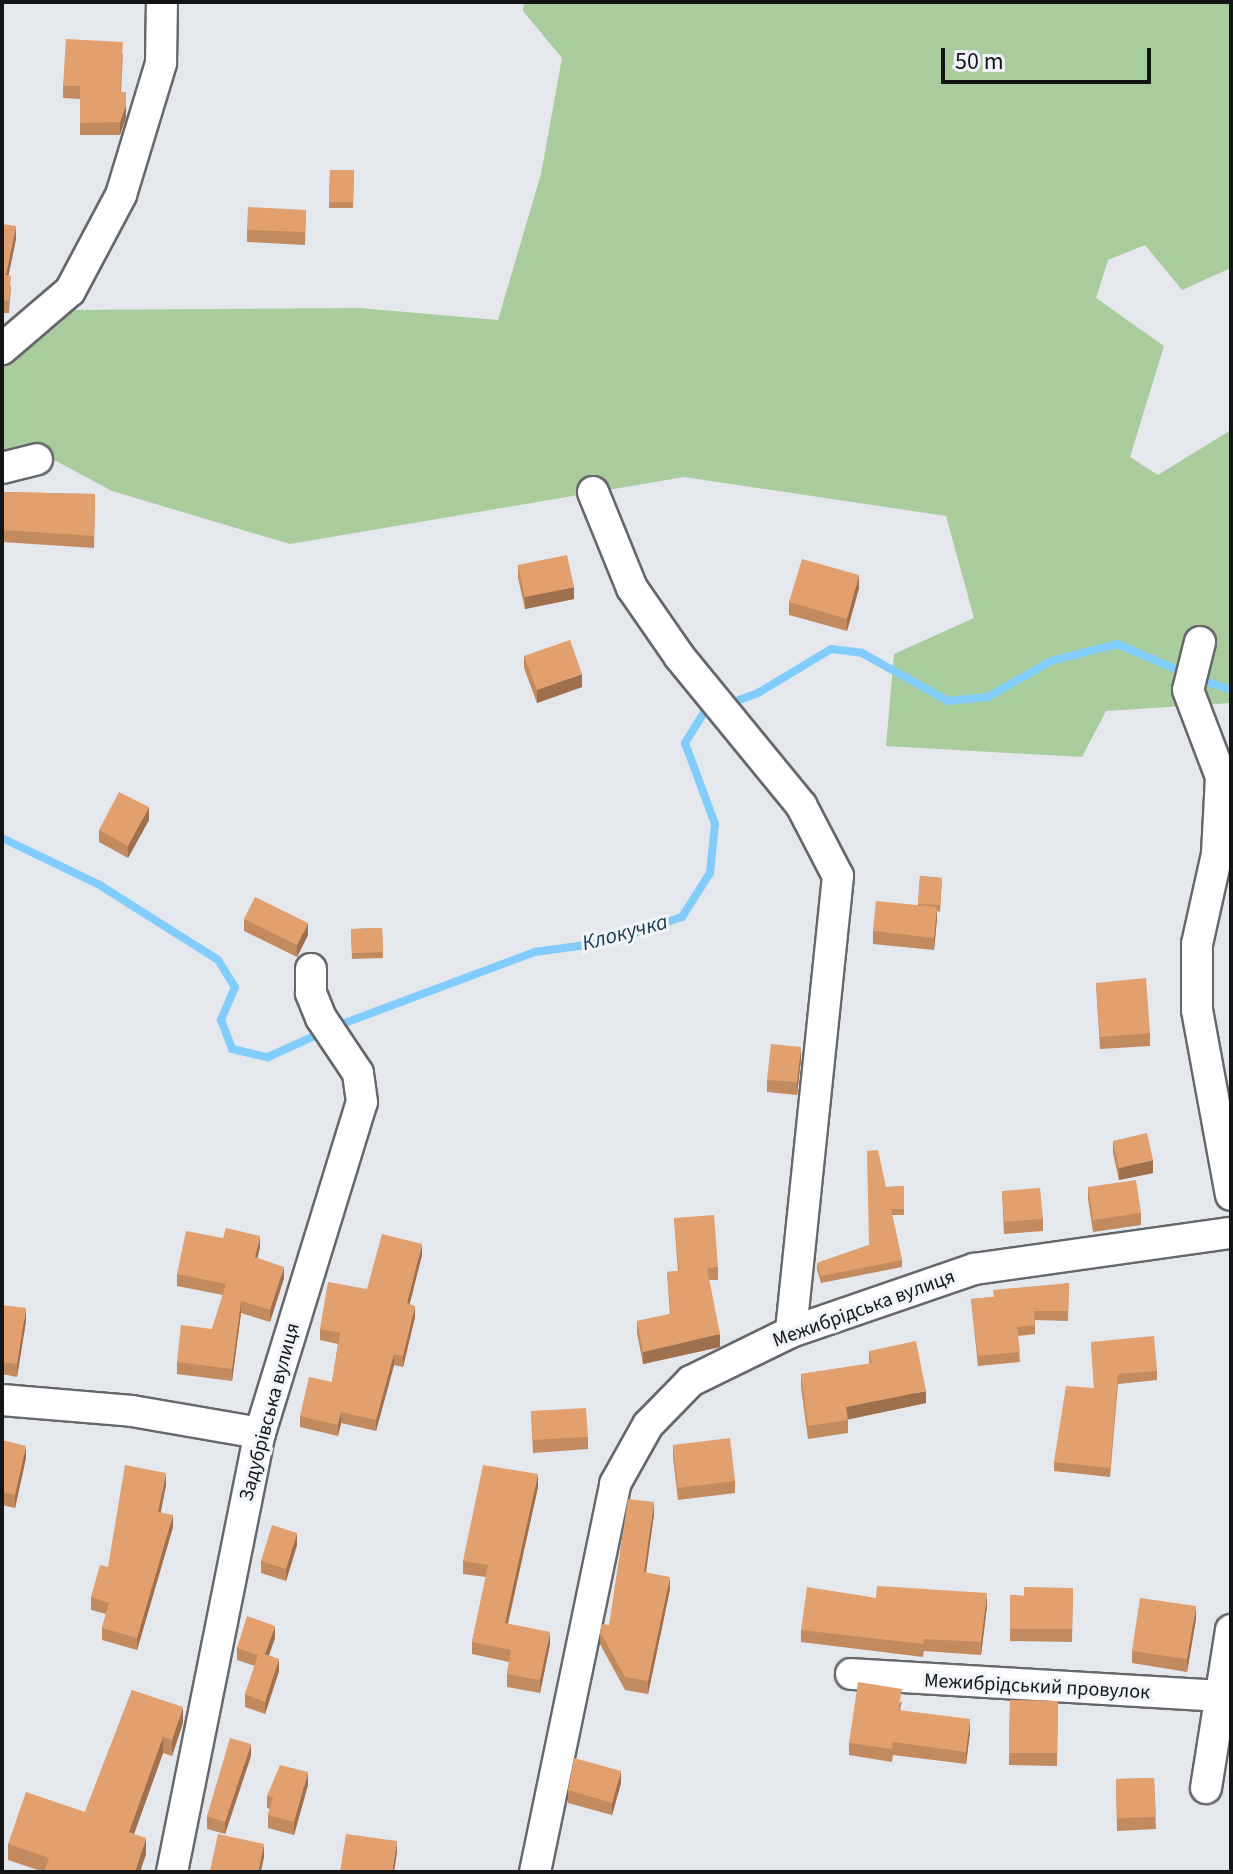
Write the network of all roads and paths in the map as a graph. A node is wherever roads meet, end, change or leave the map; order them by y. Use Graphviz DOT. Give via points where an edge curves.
graph roads {
  1 [pos="162,2"];
  2 [pos="2,349"];
  3 [pos="37,459"];
  4 [pos="2,468"];
  5 [pos="593,492"];
  6 [pos="1194,665"];
  7 [pos="311,969"];
  8 [pos="1231,1195"];
  9 [pos="1231,1233"];
  10 [pos="791,1332"];
  11 [pos="2,1400"];
  12 [pos="260,1433"];
  13 [pos="1231,1630"];
  14 [pos="851,1674"];
  15 [pos="1223,1696"];
  16 [pos="1206,1788"];
  17 [pos="172,1872"];
  18 [pos="535,1872"];
  1 -- 2 [label="street" via="161,63 121,195 70,291"];
  3 -- 4 [label="street"];
  5 -- 10 [label="street" via="632,588 679,656 801,805 838,876 824,1051"];
  6 -- 8 [label="street" via="1221,777 1217,854 1197,944 1197,1010"];
  7 -- 12 [label="street, Задубрівська вулиця" via="311,993 358,1073 362,1102"];
  9 -- 10 [label="street, Межибрідська вулиця" via="974,1269"];
  10 -- 18 [label="street, Межибрідська вулиця" via="691,1381 648,1425 615,1484"];
  11 -- 12 [label="street" via="132,1411"];
  12 -- 17 [label="street, Задубрівська вулиця"];
  13 -- 15 [label="street"];
  14 -- 15 [label="street, Межибрідський провулок"];
  15 -- 16 [label="street"];
}
